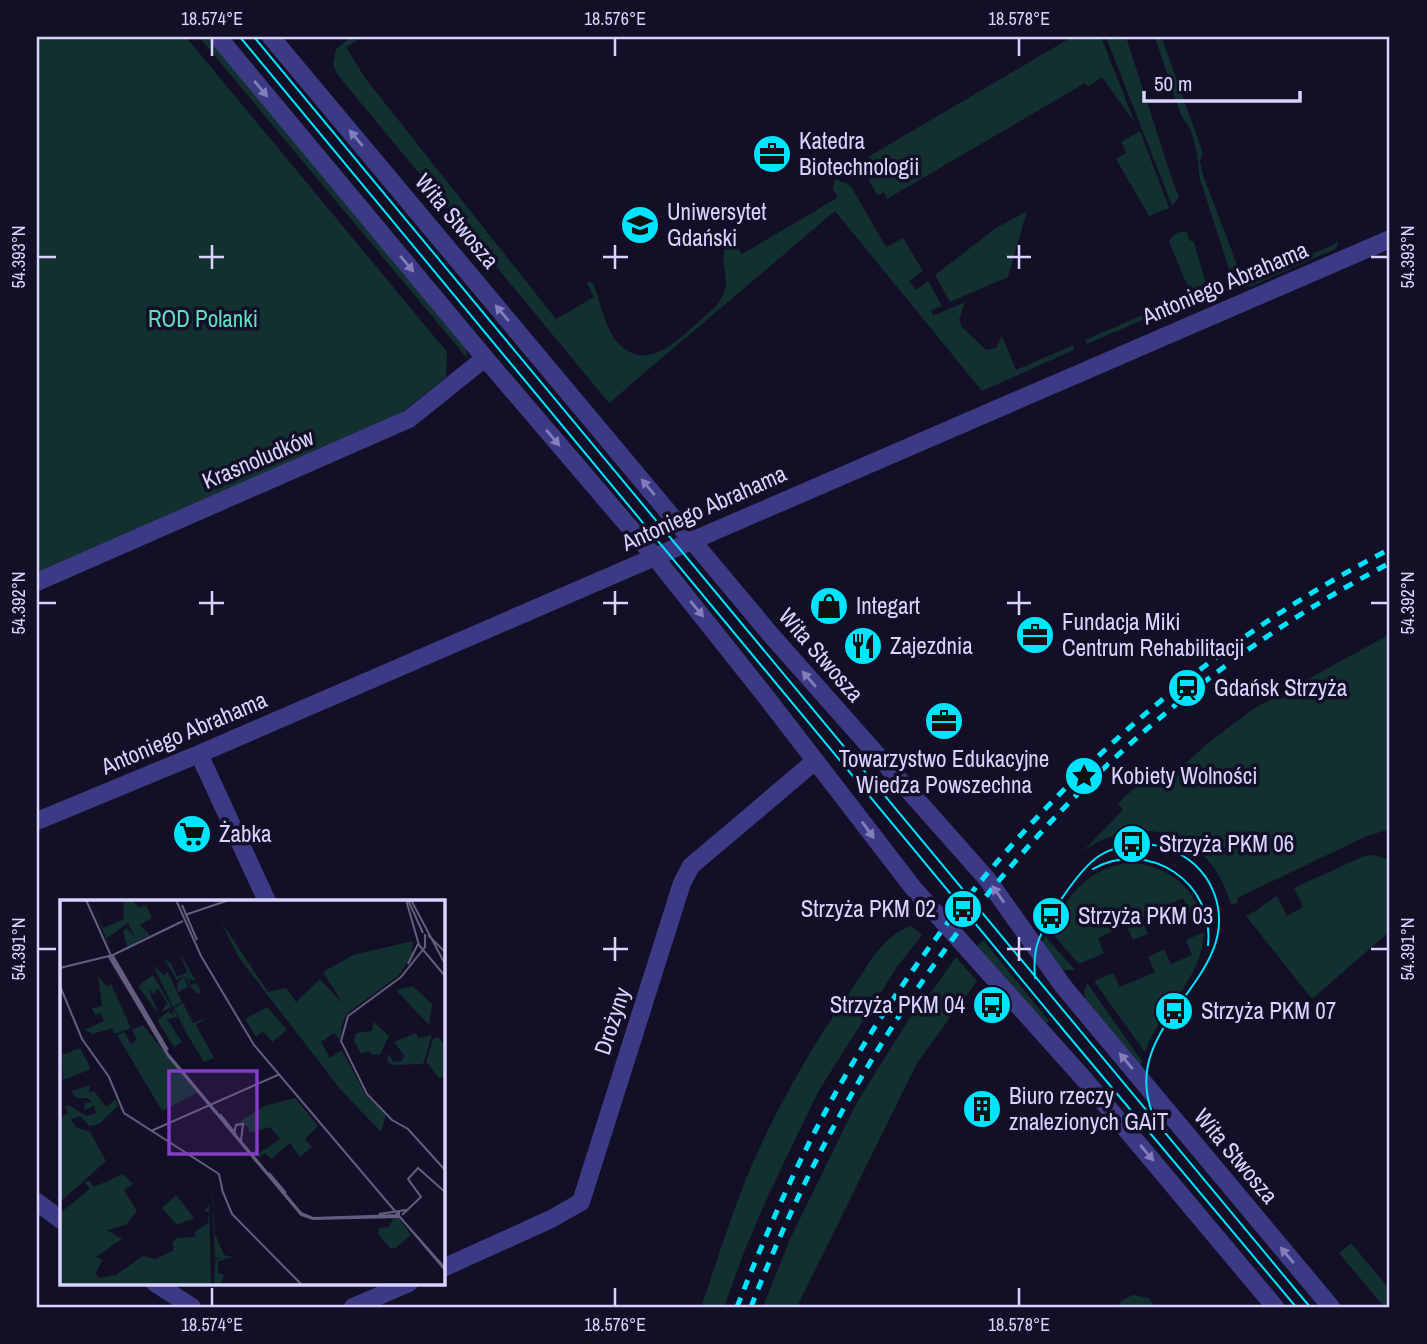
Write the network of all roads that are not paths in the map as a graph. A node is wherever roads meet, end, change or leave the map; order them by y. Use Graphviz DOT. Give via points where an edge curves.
graph roads {
  1 [pos="218,37"];
  2 [pos="271,37"];
  3 [pos="1390,239"];
  4 [pos="485,358"];
  5 [pos="692,539"];
  6 [pos="654,556"];
  7 [pos="37,582"];
  8 [pos="199,754"];
  9 [pos="815,761"];
  10 [pos="37,821"];
  11 [pos="267,900"];
  12 [pos="37,1202"];
  13 [pos="60,1219"];
  14 [pos="444,1268"];
  15 [pos="157,1284"];
  16 [pos="407,1284"];
  17 [pos="192,1307"];
  18 [pos="353,1307"];
  19 [pos="1275,1307"];
  20 [pos="1331,1307"];
  1 -- 4 [label="street, one-way"];
  5 -- 2 [label="street, Wita Stwosza, one-way"];
  3 -- 5 [label="street, Antoniego Abrahama"];
  4 -- 6 [label="street, one-way"];
  4 -- 7 [label="street, Krasnoludków" via="409,419"];
  5 -- 6 [label="street, Antoniego Abrahama"];
  20 -- 5 [label="street, Wita Stwosza, one-way" via="1063,986 987,879 837,712"];
  6 -- 8 [label="street, Antoniego Abrahama"];
  6 -- 9 [label="street, one-way"];
  8 -- 10 [label="street, Antoniego Abrahama"];
  8 -- 11 [label="street"];
  9 -- 14 [label="street, Drożyny" via="691,866 581,1202"];
  9 -- 19 [label="street, one-way" via="914,889 1090,1085"];
  12 -- 13 [label="street"];
  15 -- 17 [label="street"];
  16 -- 18 [label="street"];
}
